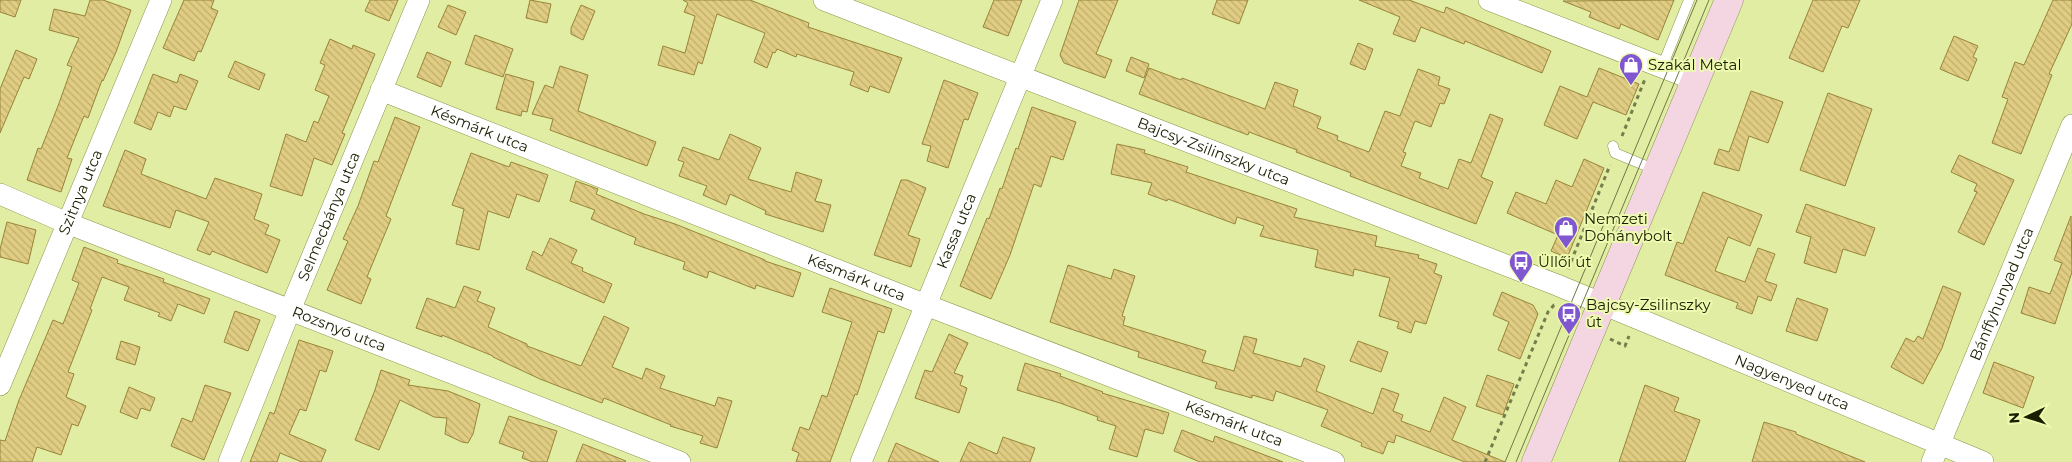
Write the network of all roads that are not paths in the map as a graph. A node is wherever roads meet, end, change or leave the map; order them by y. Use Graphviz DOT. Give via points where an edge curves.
graph roads {
  1 [pos="419,0"];
  2 [pos="824,0"];
  3 [pos="1052,0"];
  4 [pos="1489,0"];
  5 [pos="1689,0"];
  6 [pos="1729,0"];
  7 [pos="155,2"];
  8 [pos="1662,67"];
  9 [pos="1020,75"];
  10 [pos="1695,80"];
  11 [pos="380,90"];
  12 [pos="2072,125"];
  13 [pos="1612,152"];
  14 [pos="1658,171"];
  15 [pos="0,194"];
  16 [pos="67,223"];
  17 [pos="1603,303"];
  18 [pos="926,305"];
  19 [pos="290,310"];
  20 [pos="0,386"];
  21 [pos="1935,452"];
  22 [pos="229,462"];
  23 [pos="680,462"];
  24 [pos="861,462"];
  25 [pos="1334,462"];
  26 [pos="1536,462"];
  27 [pos="1983,462"];
  1 -- 11 [label="street, Selmecbánya utca"];
  2 -- 9 [label="street, Bajcsy-Zsilinszky utca"];
  3 -- 9 [label="street, Kassa utca"];
  4 -- 8 [label="street"];
  5 -- 8 [label="lane"];
  6 -- 10 [label="main road"];
  7 -- 16 [label="street, Szitnya utca"];
  8 -- 10 [label="street"];
  9 -- 17 [label="street, Bajcsy-Zsilinszky utca"];
  9 -- 18 [label="street, Kassa utca"];
  10 -- 14 [label="main road"];
  11 -- 18 [label="street, Késmárk utca"];
  11 -- 19 [label="street, Selmecbánya utca"];
  12 -- 21 [label="street, Bánffyhunyad utca"];
  13 -- 14 [label="lane"];
  14 -- 17 [label="main road"];
  15 -- 16 [label="street, Rozsnyó utca"];
  16 -- 19 [label="street, Rozsnyó utca"];
  16 -- 20 [label="street, Szitnya utca"];
  17 -- 21 [label="street, Nagyenyed utca"];
  17 -- 26 [label="main road"];
  18 -- 24 [label="street, Kassa utca"];
  18 -- 25 [label="street, Késmárk utca"];
  19 -- 22 [label="street, Selmecbánya utca"];
  19 -- 23 [label="street, Rozsnyó utca"];
  21 -- 27 [label="street, Nagyenyed utca"];
}
